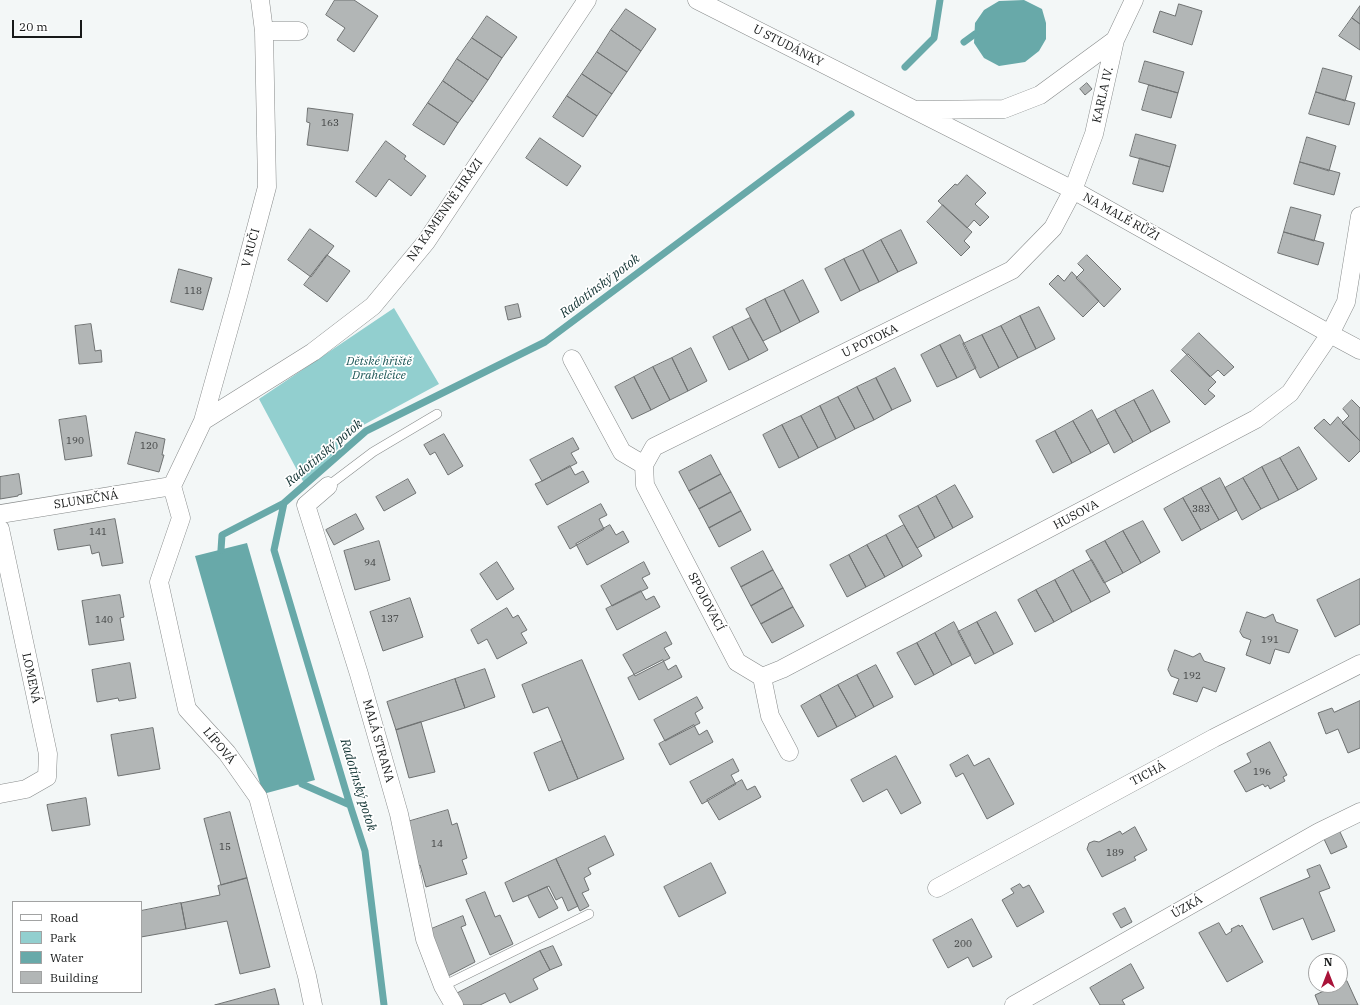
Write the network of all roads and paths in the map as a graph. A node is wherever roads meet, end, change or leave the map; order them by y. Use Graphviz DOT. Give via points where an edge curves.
graph roads {
  1 [pos="260,0"];
  2 [pos="587,0"];
  3 [pos="697,0"];
  4 [pos="1134,0"];
  5 [pos="264,31"];
  6 [pos="299,31"];
  7 [pos="1115,40"];
  8 [pos="879,91"];
  9 [pos="915,110"];
  10 [pos="1073,190"];
  11 [pos="1360,216"];
  12 [pos="1330,334"];
  13 [pos="1360,350"];
  14 [pos="572,359"];
  15 [pos="438,414"];
  16 [pos="203,421"];
  17 [pos="644,465"];
  18 [pos="172,486"];
  19 [pos="328,486"];
  20 [pos="0,514"];
  21 [pos="0,529"];
  22 [pos="1360,664"];
  23 [pos="762,677"];
  24 [pos="789,752"];
  25 [pos="0,794"];
  26 [pos="1360,812"];
  27 [pos="937,888"];
  28 [pos="589,914"];
  29 [pos="443,986"];
  30 [pos="313,1005"];
  31 [pos="454,1005"];
  32 [pos="1014,1005"];
  1 -- 5 [label="street, V RUČI"];
  2 -- 16 [label="street, NA KAMENNÉ HRÁZI" via="426,242 372,306 313,352"];
  3 -- 8 [label="street, U STUDÁNKY"];
  4 -- 7 [label="street, KARLA IV."];
  5 -- 6 [label="street"];
  5 -- 16 [label="street, V RUČI" via="267,187"];
  7 -- 9 [label="street" via="1040,95 1004,109"];
  7 -- 10 [label="street, KARLA IV." via="1094,134"];
  8 -- 9 [label="street, NA MALÉ RŮŽI"];
  9 -- 10 [label="street, NA MALÉ RŮŽI"];
  10 -- 12 [label="street, NA MALÉ RŮŽI"];
  10 -- 17 [label="street, U POTOKA" via="1054,228 1012,270 654,447"];
  11 -- 12 [label="street, HUSOVA" via="1346,302"];
  12 -- 13 [label="street, NA MALÉ RŮŽI"];
  12 -- 23 [label="street, HUSOVA" via="1290,393 1256,419 782,669"];
  14 -- 17 [label="street" via="622,452"];
  15 -- 19 [label="lane" via="372,452"];
  16 -- 18 [label="street, V RUČI"];
  17 -- 23 [label="street, SPOJOVACÍ" via="645,485 737,662"];
  18 -- 20 [label="street, SLUNEČNÁ"];
  18 -- 30 [label="street, LÍPOVÁ" via="181,518 159,582 187,709 227,753 258,797"];
  19 -- 29 [label="street, MALÁ STRANA" via="306,505 394,795 425,939"];
  21 -- 25 [label="street, LOMENÁ" via="48,754 47,777 26,789"];
  22 -- 27 [label="street, TICHÁ" via="1214,738"];
  23 -- 24 [label="street" via="770,716"];
  26 -- 32 [label="street, ÚZKÁ" via="1319,832"];
  28 -- 29 [label="lane"];
  29 -- 31 [label="street, MALÁ STRANA"];
}
